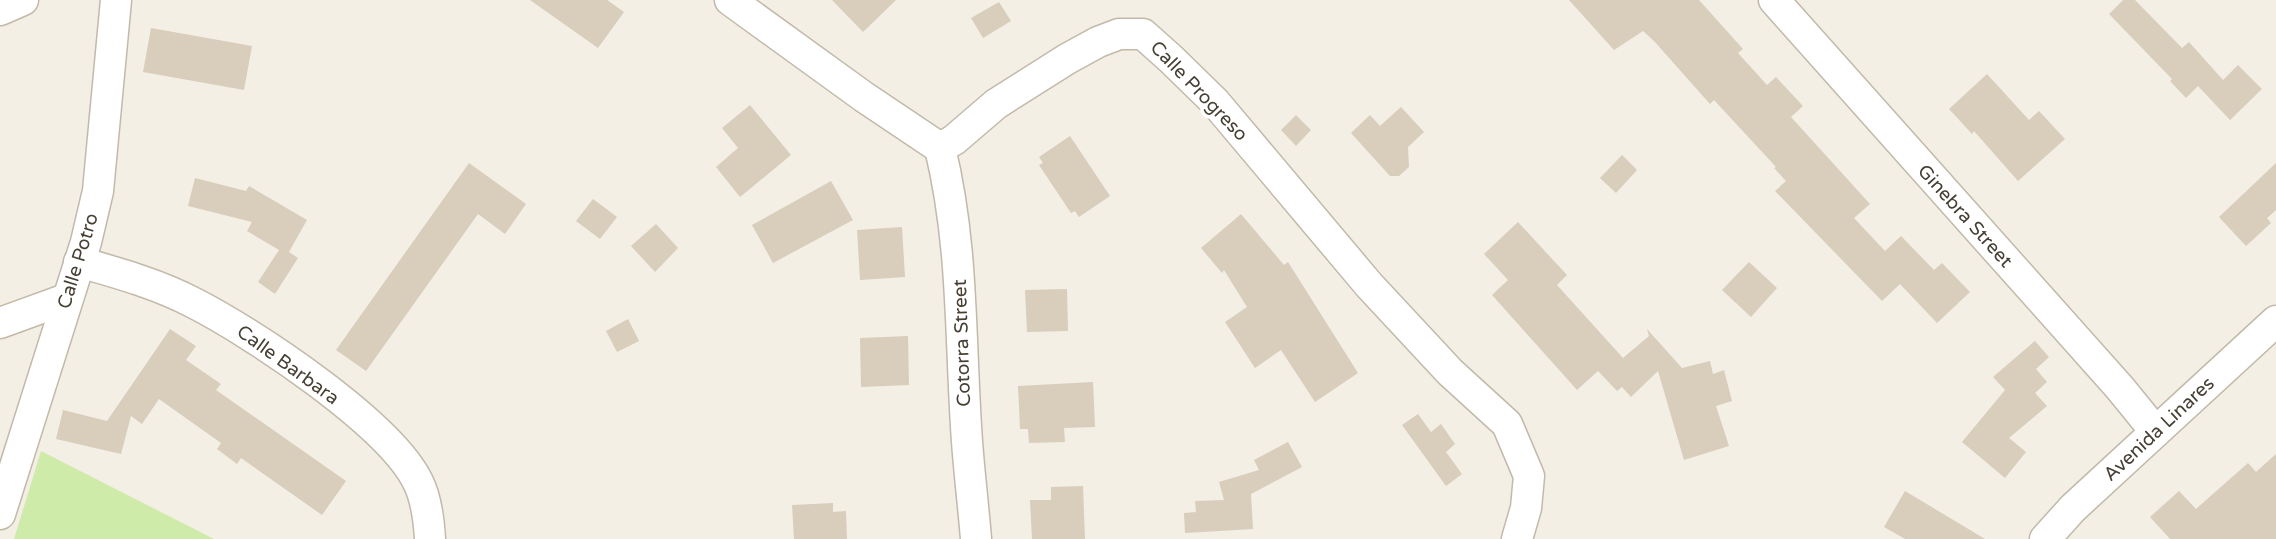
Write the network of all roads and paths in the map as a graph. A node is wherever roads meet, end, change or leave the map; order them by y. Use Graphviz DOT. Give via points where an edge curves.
graph roads {
  1 [pos="23,0"];
  2 [pos="116,0"];
  3 [pos="730,0"];
  4 [pos="1774,0"];
  5 [pos="0,10"];
  6 [pos="940,148"];
  7 [pos="79,262"];
  8 [pos="66,299"];
  9 [pos="2276,321"];
  10 [pos="0,323"];
  11 [pos="2155,431"];
  12 [pos="0,514"];
  13 [pos="430,539"];
  14 [pos="976,539"];
  15 [pos="1517,539"];
  16 [pos="2045,539"];
  1 -- 5 [label="street"];
  2 -- 7 [label="street, Calle Potro" via="97,191"];
  3 -- 6 [label="street"];
  4 -- 11 [label="street, Ginebra Street"];
  6 -- 14 [label="street, Cotorra Street" via="957,237"];
  6 -- 15 [label="street, Calle Progreso" via="996,104 1067,59 1119,34 1143,34 1214,102 1369,285 1450,372 1507,424 1529,476"];
  7 -- 8 [label="street, Calle Potro"];
  7 -- 13 [label="street, Calle Barbara" via="193,302 315,381 401,455 418,483"];
  8 -- 10 [label="street"];
  8 -- 12 [label="street, Calle Potro"];
  9 -- 11 [label="street, Avenida Linares"];
  11 -- 16 [label="street, Avenida Linares"];
}
